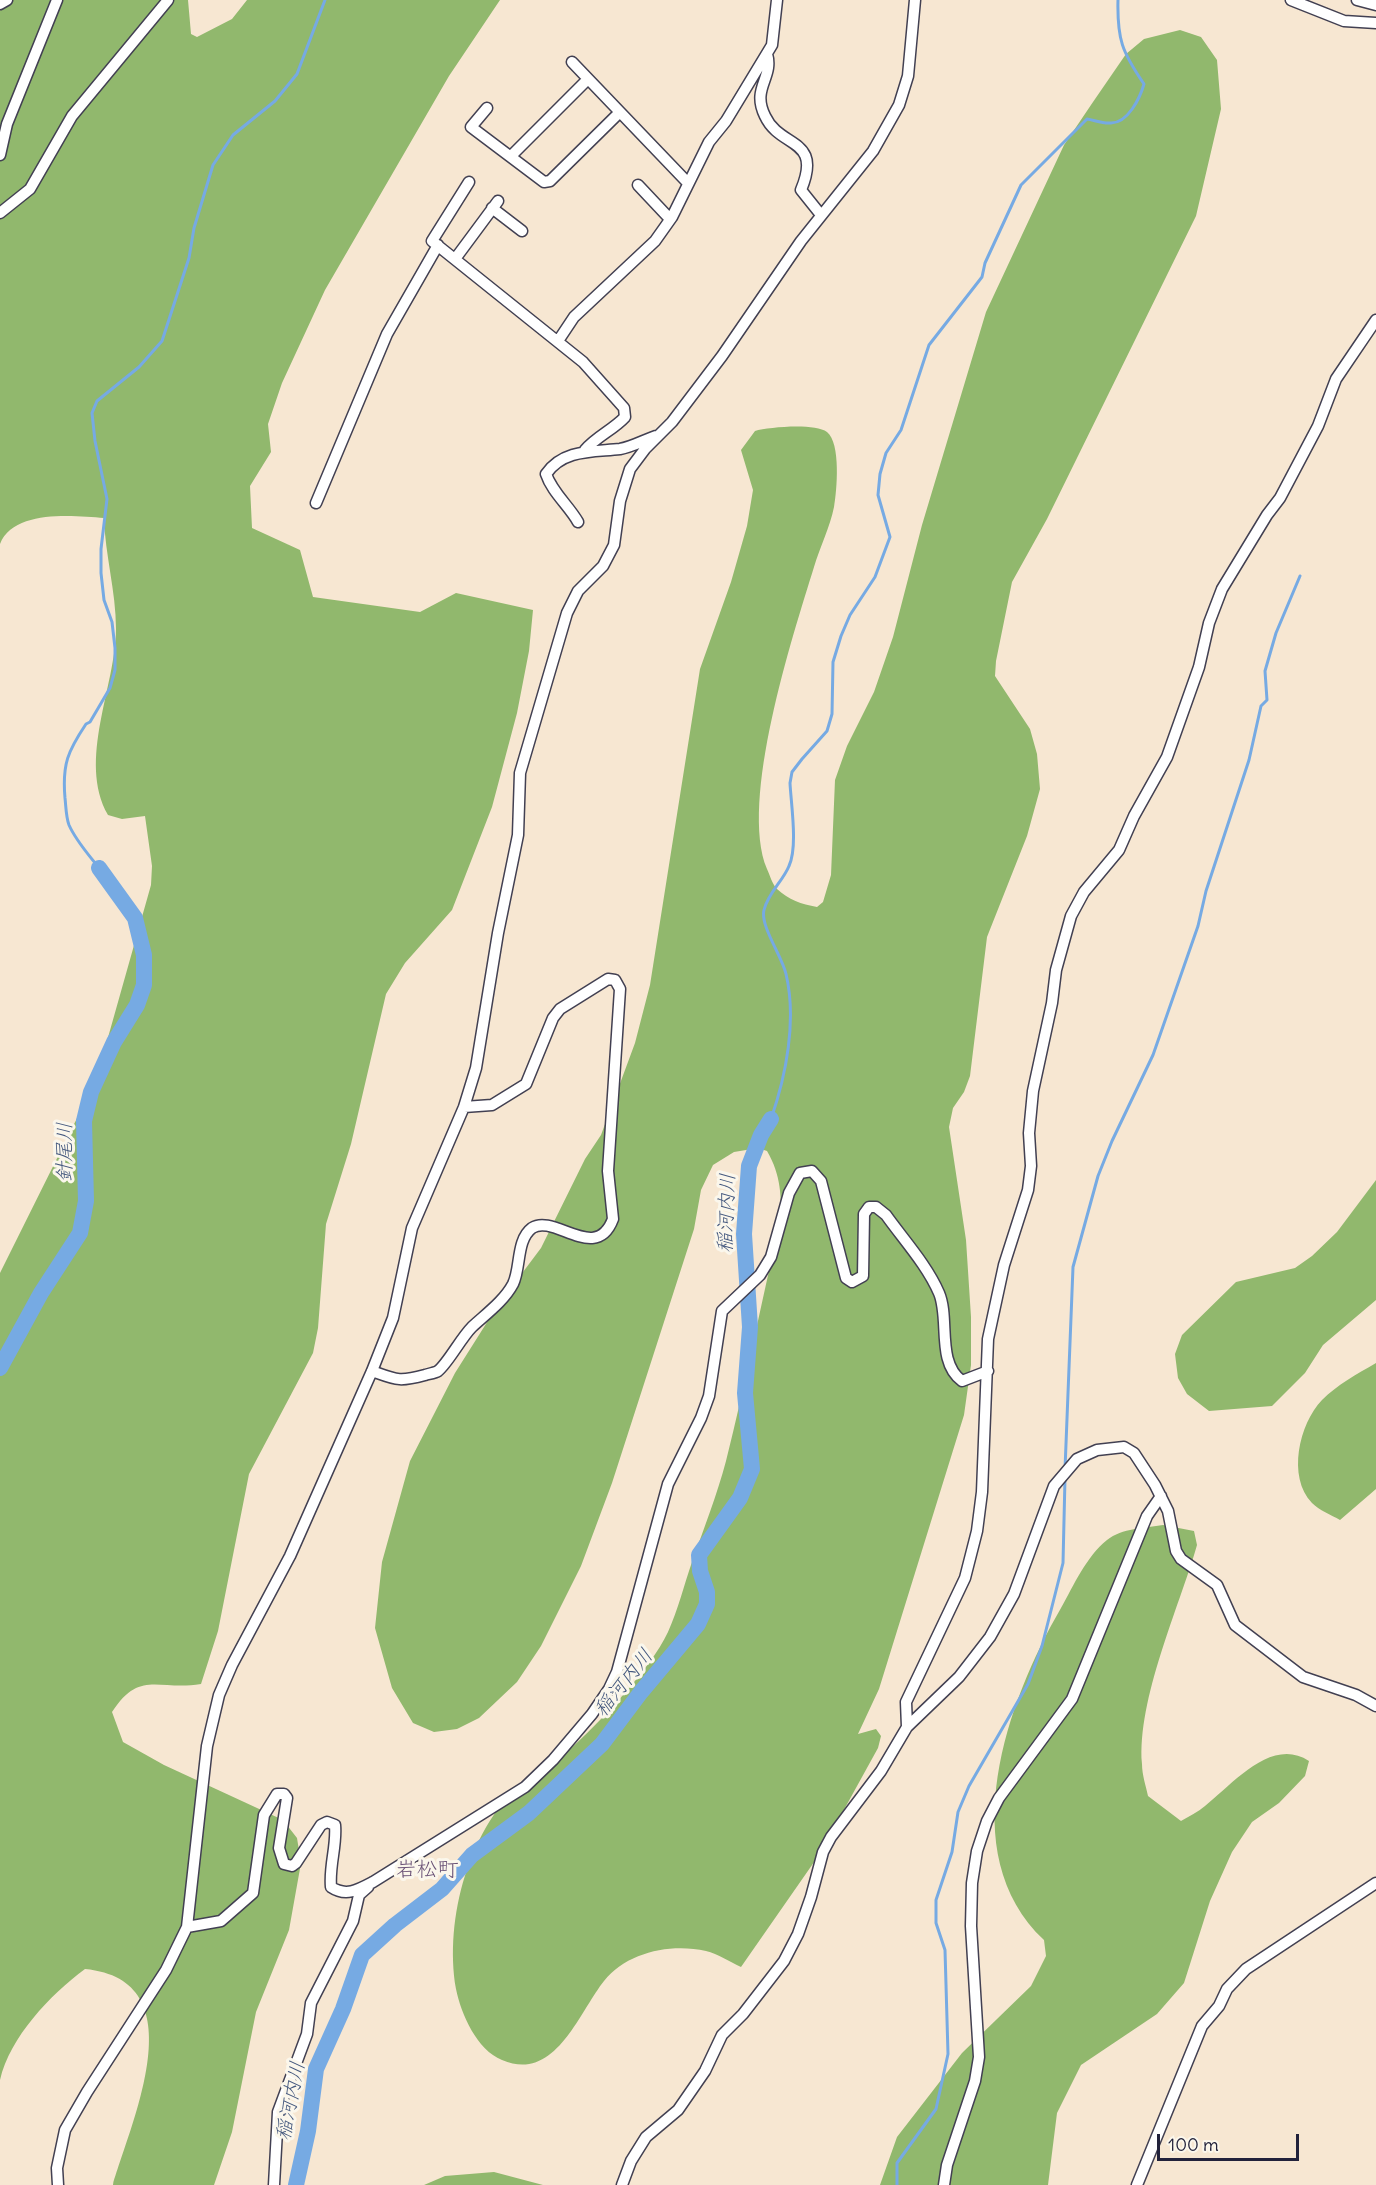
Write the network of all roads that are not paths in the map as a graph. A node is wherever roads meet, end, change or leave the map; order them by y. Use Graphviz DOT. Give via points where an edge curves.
graph roads {
  1 [pos="7,0"];
  2 [pos="57,0"];
  3 [pos="168,0"];
  4 [pos="777,0"];
  5 [pos="915,0"];
  6 [pos="1291,0"];
  7 [pos="1357,0"];
  8 [pos="0,4"];
  9 [pos="1376,5"];
  10 [pos="1376,23"];
  11 [pos="767,54"];
  12 [pos="572,62"];
  13 [pos="587,80"];
  14 [pos="487,108"];
  15 [pos="619,113"];
  16 [pos="0,155"];
  17 [pos="511,156"];
  18 [pos="470,182"];
  19 [pos="687,182"];
  20 [pos="638,185"];
  21 [pos="0,213"];
  22 [pos="821,215"];
  23 [pos="670,219"];
  24 [pos="522,231"];
  25 [pos="438,245"];
  26 [pos="455,260"];
  27 [pos="1376,320"];
  28 [pos="558,341"];
  29 [pos="659,435"];
  30 [pos="585,450"];
  31 [pos="316,503"];
  32 [pos="578,522"];
  33 [pos="464,1107"];
  34 [pos="372,1371"];
  35 [pos="988,1371"];
  36 [pos="1161,1496"];
  37 [pos="1376,1706"];
  38 [pos="907,1727"];
  39 [pos="373,1882"];
  40 [pos="1376,1883"];
  41 [pos="186,1927"];
  42 [pos="58,2185"];
  43 [pos="274,2185"];
  44 [pos="622,2185"];
  45 [pos="944,2185"];
  46 [pos="1137,2185"];
  1 -- 8 [label="street"];
  2 -- 16 [label="street" via="7,124"];
  3 -- 21 [label="street" via="72,116 30,189"];
  4 -- 11 [label="street" via="772,45"];
  5 -- 22 [label="street" via="908,76 899,105 873,151"];
  6 -- 10 [label="street" via="1344,21"];
  7 -- 9 [label="street"];
  11 -- 19 [label="street"];
  11 -- 22 [label="street" via="770,63 758,98 760,105 773,128 804,153 807,176 801,190"];
  12 -- 13 [label="street"];
  13 -- 15 [label="street"];
  13 -- 17 [label="street"];
  14 -- 17 [label="street" via="471,127"];
  15 -- 17 [label="street" via="550,181 544,182"];
  15 -- 19 [label="street"];
  18 -- 25 [label="street" via="432,241"];
  19 -- 23 [label="street"];
  20 -- 23 [label="street"];
  22 -- 29 [label="street" via="722,356"];
  23 -- 28 [label="street" via="655,241 574,317"];
  24 -- 26 [label="street" via="495,205"];
  25 -- 26 [label="street"];
  25 -- 31 [label="street" via="387,334"];
  26 -- 28 [label="street"];
  27 -- 35 [label="street" via="1336,379 1296,469 1222,589 1167,757 1119,850 1084,892 1071,916 1056,970 1033,1091 1028,1190 1004,1265 988,1339"];
  28 -- 30 [label="street" via="584,362 624,408 625,417 597,436"];
  29 -- 30 [label="street" via="622,449"];
  29 -- 33 [label="street" via="630,469 620,501 614,545 603,566 578,591 567,613 520,773 518,835 476,1068"];
  30 -- 32 [label="street" via="553,464 546,474"];
  33 -- 34 [label="street" via="412,1228 393,1318"];
  33 -- 34 [label="street" via="492,1105 526,1084 560,1009 608,978 615,980 620,989 608,1171 613,1219 610,1227 599,1236 581,1238 546,1225 534,1227 525,1234 513,1283 504,1297 470,1330 438,1371 401,1381"];
  34 -- 41 [label="street" via="290,1556 219,1695 207,1746"];
  35 -- 38 [label="street" via="977,1531 965,1578 906,1702"];
  35 -- 39 [label="street" via="962,1381 955,1376 949,1361 940,1294 886,1215 876,1207 869,1207 864,1214 863,1276 852,1282 846,1278 821,1181 812,1171 800,1173 771,1257 759,1275 726,1305 718,1331 709,1396 668,1484 609,1689 525,1787"];
  36 -- 37 [label="street" via="1180,1559 1217,1585 1235,1626 1302,1677"];
  36 -- 38 [label="street" via="1134,1453 1124,1447 1097,1450 1077,1459 1054,1486 1014,1594 990,1637 959,1677"];
  36 -- 45 [label="street" via="1143,1526 1072,1699 999,1798 981,1839 972,1883 971,1926 979,2057"];
  38 -- 44 [label="street" via="823,1852 798,1934 784,1961 722,2035 705,2071 678,2110 646,2137 630,2162"];
  39 -- 41 [label="street" via="350,1892 340,1893 331,1887 329,1868 336,1835 334,1825 327,1822 292,1866 284,1864 279,1848 287,1798 277,1794 264,1815 253,1893 221,1921"];
  39 -- 43 [label="street" via="359,1895 353,1922 311,2003 307,2034 278,2112"];
  40 -- 46 [label="street" via="1246,1969 1227,1989 1202,2026"];
  41 -- 42 [label="street" via="166,1970 65,2130 57,2168"];
}
